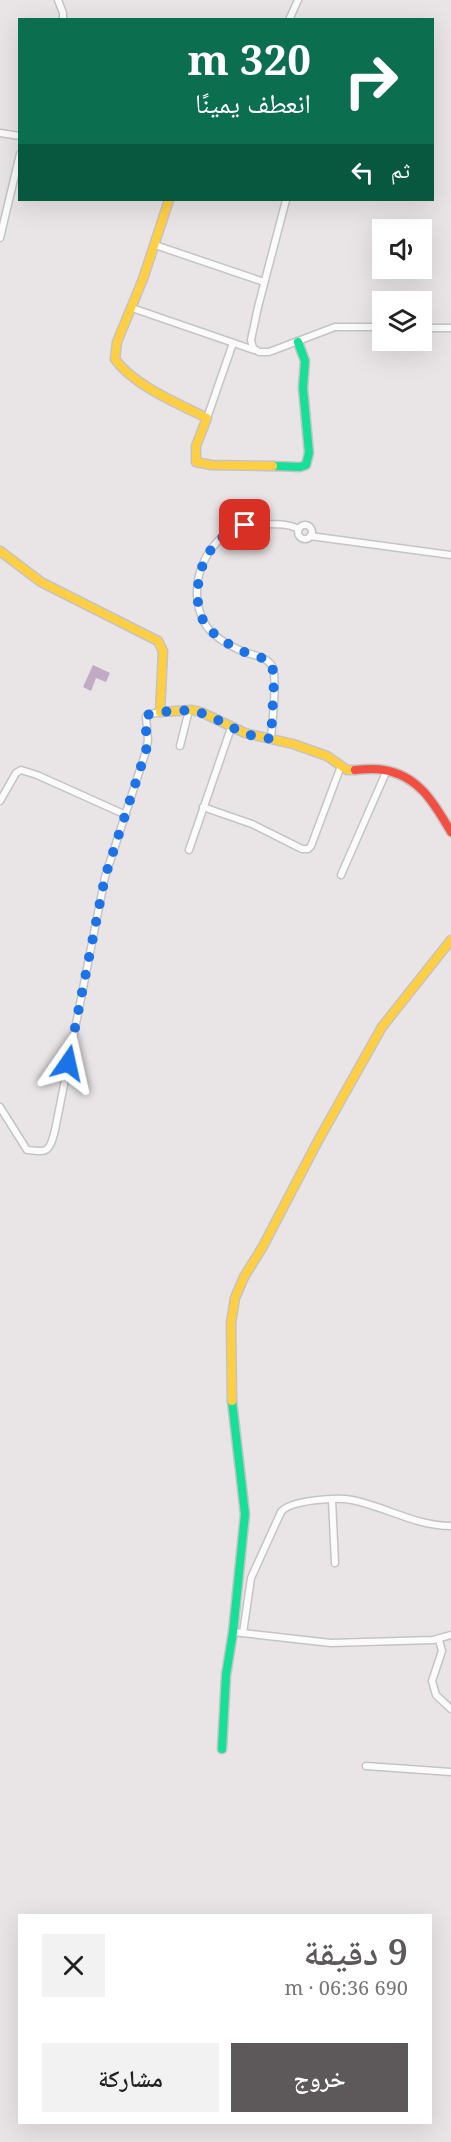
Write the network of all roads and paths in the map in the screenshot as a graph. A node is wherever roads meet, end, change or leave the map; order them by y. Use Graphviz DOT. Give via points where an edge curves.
graph roads {
  1 [pos="58,0"];
  2 [pos="298,0"];
  3 [pos="63,18"];
  4 [pos="290,18"];
  5 [pos="0,133"];
  6 [pos="18,136"];
  7 [pos="18,163"];
  8 [pos="170,201"];
  9 [pos="286,201"];
  10 [pos="0,238"];
  11 [pos="155,245"];
  12 [pos="264,282"];
  13 [pos="132,308"];
  14 [pos="372,327"];
  15 [pos="432,328"];
  16 [pos="451,328"];
  17 [pos="298,342"];
  18 [pos="232,343"];
  19 [pos="255,350"];
  20 [pos="207,418"];
  21 [pos="0,551"];
  22 [pos="451,555"];
  23 [pos="189,710"];
  24 [pos="160,712"];
  25 [pos="231,728"];
  26 [pos="271,739"];
  27 [pos="180,746"];
  28 [pos="341,766"];
  29 [pos="387,770"];
  30 [pos="0,801"];
  31 [pos="203,807"];
  32 [pos="126,814"];
  33 [pos="451,832"];
  34 [pos="189,850"];
  35 [pos="341,875"];
  36 [pos="451,940"];
  37 [pos="0,1107"];
  38 [pos="332,1500"];
  39 [pos="451,1527"];
  40 [pos="335,1563"];
  41 [pos="233,1632"];
  42 [pos="243,1633"];
  43 [pos="451,1637"];
  44 [pos="439,1640"];
  45 [pos="451,1709"];
  46 [pos="222,1749"];
  47 [pos="366,1766"];
  48 [pos="451,1772"];
  1 -- 3 [label="street"];
  2 -- 4 [label="street"];
  5 -- 6 [label="street"];
  7 -- 10 [label="street"];
  8 -- 11 [label="street"];
  9 -- 12 [label="street"];
  11 -- 12 [label="street"];
  11 -- 13 [label="street"];
  12 -- 19 [label="street" via="251,340"];
  13 -- 18 [label="street"];
  13 -- 20 [label="street" via="114,349 120,368"];
  14 -- 17 [label="street" via="334,327"];
  15 -- 16 [label="street"];
  17 -- 19 [label="street" via="269,352"];
  17 -- 20 [label="street" via="305,361 303,388 309,453 306,465 199,464 194,454"];
  18 -- 19 [label="street"];
  18 -- 20 [label="street"];
  21 -- 24 [label="street" via="41,582 158,641 163,651"];
  22 -- 26 [label="street" via="310,536 308,526 299,529 255,523 232,530 220,539 201,567 198,606 209,630 236,648 265,659 273,668"];
  23 -- 24 [label="street"];
  23 -- 25 [label="street"];
  23 -- 27 [label="street"];
  24 -- 32 [label="street" via="146,717 146,751"];
  25 -- 26 [label="street"];
  25 -- 31 [label="street"];
  26 -- 28 [label="street" via="327,756"];
  28 -- 29 [label="street" via="351,771"];
  28 -- 31 [label="street" via="308,849"];
  29 -- 33 [label="street" via="406,776 424,792"];
  29 -- 35 [label="street"];
  30 -- 32 [label="street" via="21,770"];
  31 -- 34 [label="street"];
  32 -- 37 [label="street" via="102,892 48,1149 27,1150"];
  36 -- 41 [label="street" via="389,1016 235,1298 231,1323 232,1415 245,1514"];
  38 -- 39 [label="street" via="351,1500 417,1522"];
  38 -- 40 [label="street"];
  38 -- 42 [label="street" via="289,1505 281,1512 251,1578"];
  41 -- 42 [label="street"];
  41 -- 46 [label="street"];
  42 -- 44 [label="street" via="331,1643"];
  43 -- 44 [label="street"];
  44 -- 45 [label="street" via="442,1651 432,1681 436,1695"];
  47 -- 48 [label="street"];
}
